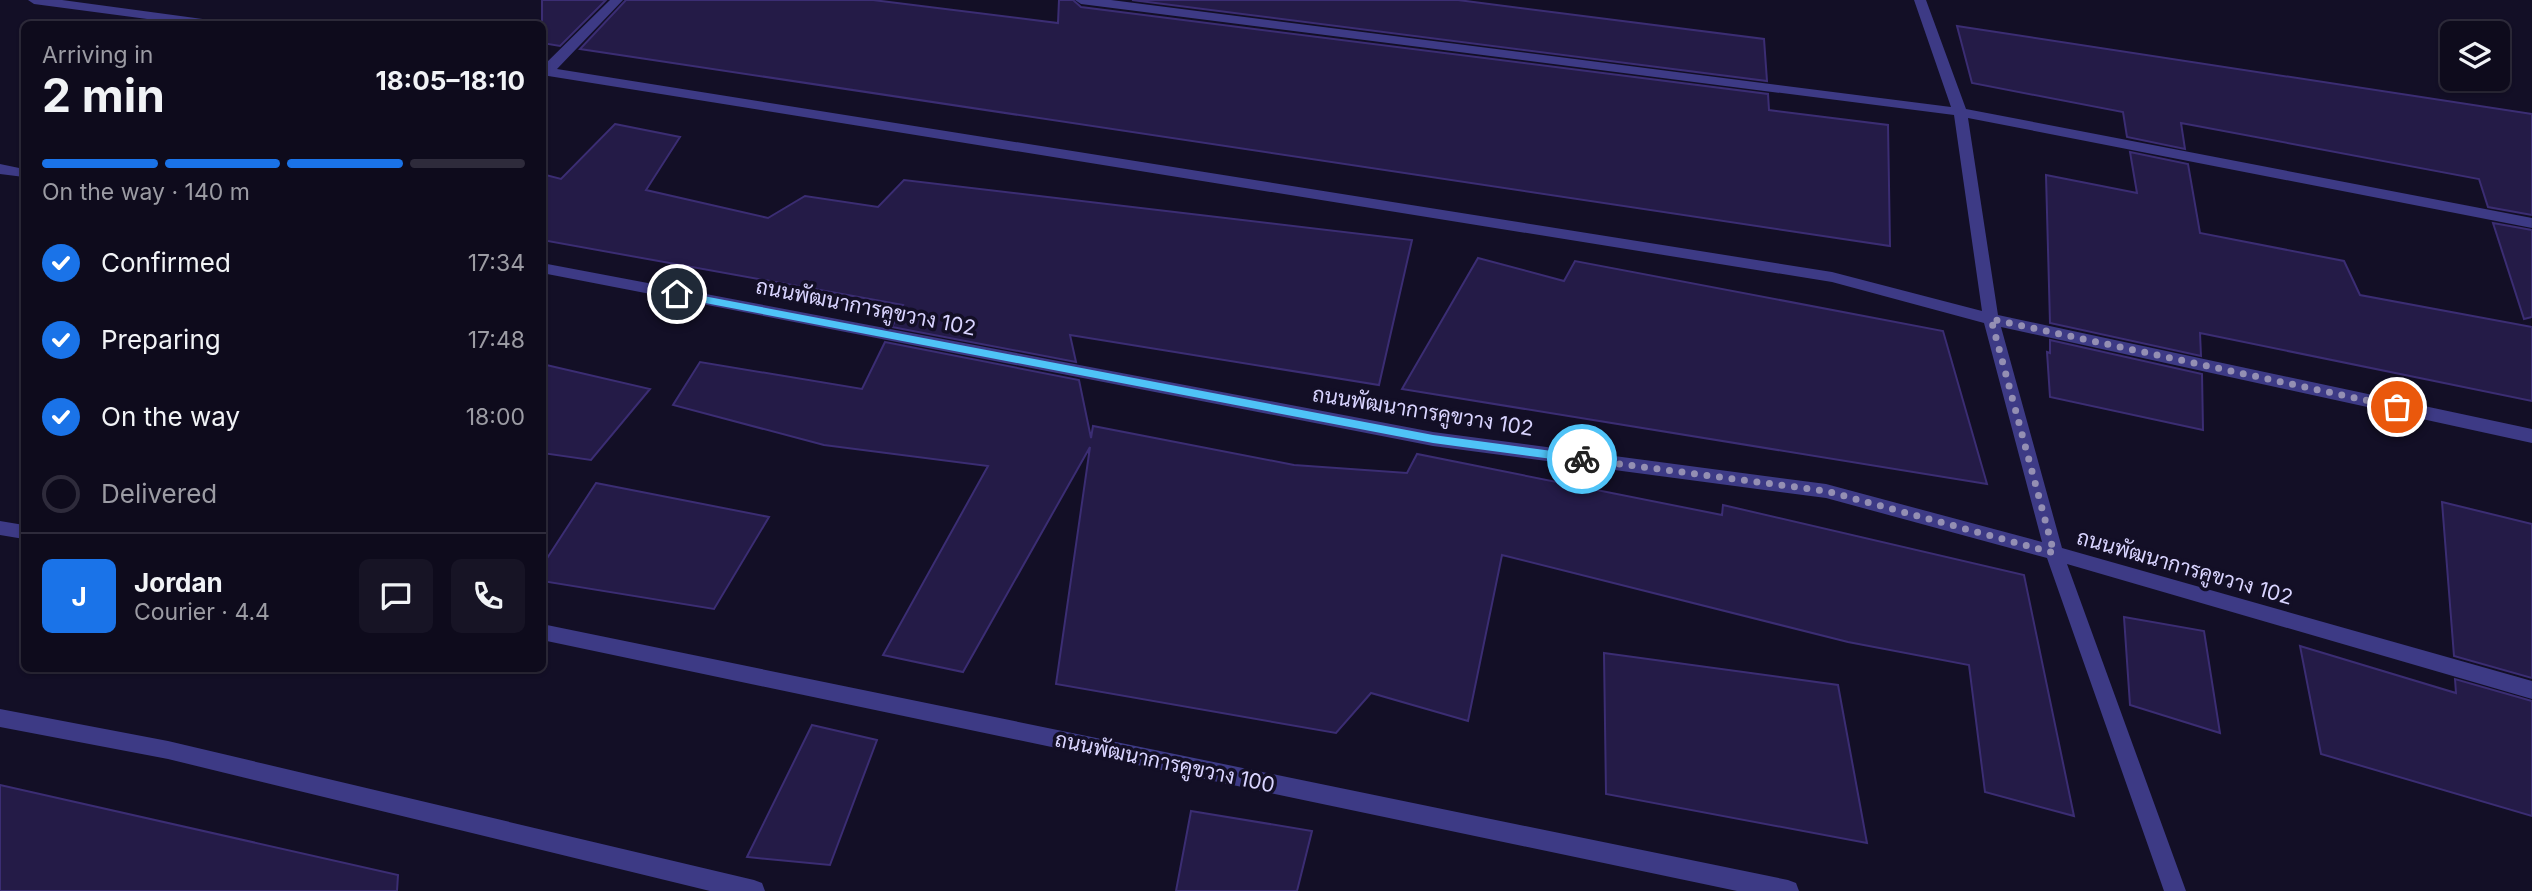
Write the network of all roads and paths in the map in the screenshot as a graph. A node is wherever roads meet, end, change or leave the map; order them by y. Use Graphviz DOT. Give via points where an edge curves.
graph roads {
  1 [pos="34,0"];
  2 [pos="617,0"];
  3 [pos="1081,0"];
  4 [pos="1920,0"];
  5 [pos="188,21"];
  6 [pos="546,70"];
  7 [pos="546,71"];
  8 [pos="1959,113"];
  9 [pos="0,169"];
  10 [pos="21,172"];
  11 [pos="2532,223"];
  12 [pos="546,269"];
  13 [pos="1991,319"];
  14 [pos="2532,436"];
  15 [pos="0,528"];
  16 [pos="21,532"];
  17 [pos="2054,553"];
  18 [pos="546,633"];
  19 [pos="2532,690"];
  20 [pos="0,718"];
  21 [pos="754,891"];
  22 [pos="1788,891"];
  23 [pos="2175,891"];
  1 -- 5 [label="street"];
  2 -- 6 [label="street"];
  3 -- 8 [label="street"];
  4 -- 8 [label="street"];
  7 -- 13 [label="street" via="1832,277"];
  8 -- 11 [label="street"];
  8 -- 13 [label="street"];
  9 -- 10 [label="street"];
  12 -- 17 [label="street, ถนนพัฒนาการคูขวาง 102" via="1433,439 1826,491"];
  13 -- 14 [label="street"];
  13 -- 17 [label="street"];
  15 -- 16 [label="street"];
  17 -- 19 [label="street, ถนนพัฒนาการคูขวาง 102"];
  17 -- 23 [label="street"];
  18 -- 22 [label="street, ถนนพัฒนาการคูขวาง 100"];
  20 -- 21 [label="street" via="168,750"];
}
